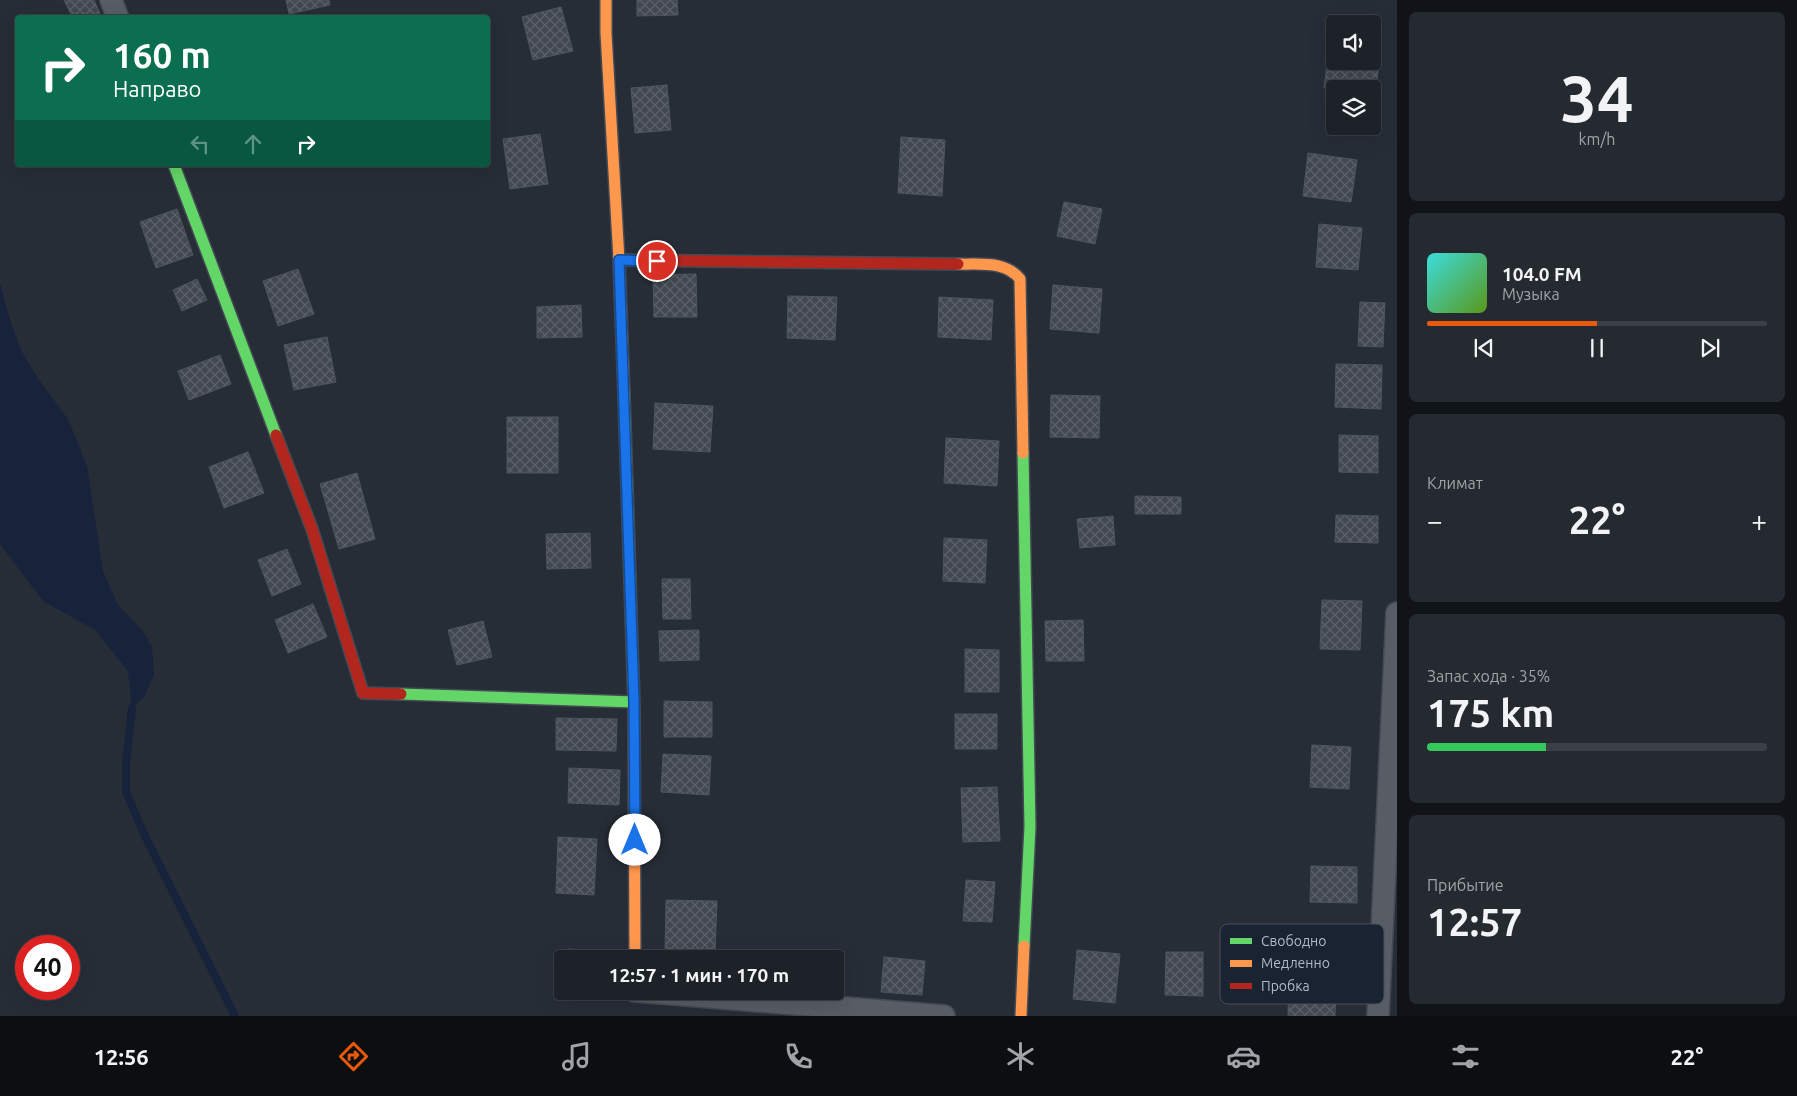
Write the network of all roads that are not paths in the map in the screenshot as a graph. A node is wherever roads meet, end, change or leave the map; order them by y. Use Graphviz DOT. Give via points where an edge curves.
graph roads {
  1 [pos="111,0"];
  2 [pos="606,0"];
  3 [pos="117,15"];
  4 [pos="175,167"];
  5 [pos="619,260"];
  6 [pos="1397,613"];
  7 [pos="634,702"];
  8 [pos="1382,924"];
  9 [pos="635,950"];
  10 [pos="746,1000"];
  11 [pos="942,1016"];
  12 [pos="1021,1016"];
  1 -- 3 [label="street"];
  2 -- 5 [label="street"];
  4 -- 7 [label="street" via="312,529 363,694"];
  5 -- 7 [label="street"];
  5 -- 12 [label="street" via="1002,265 1014,271 1020,279 1030,827"];
  6 -- 8 [label="street"];
  7 -- 9 [label="street"];
  10 -- 11 [label="street"];
}
